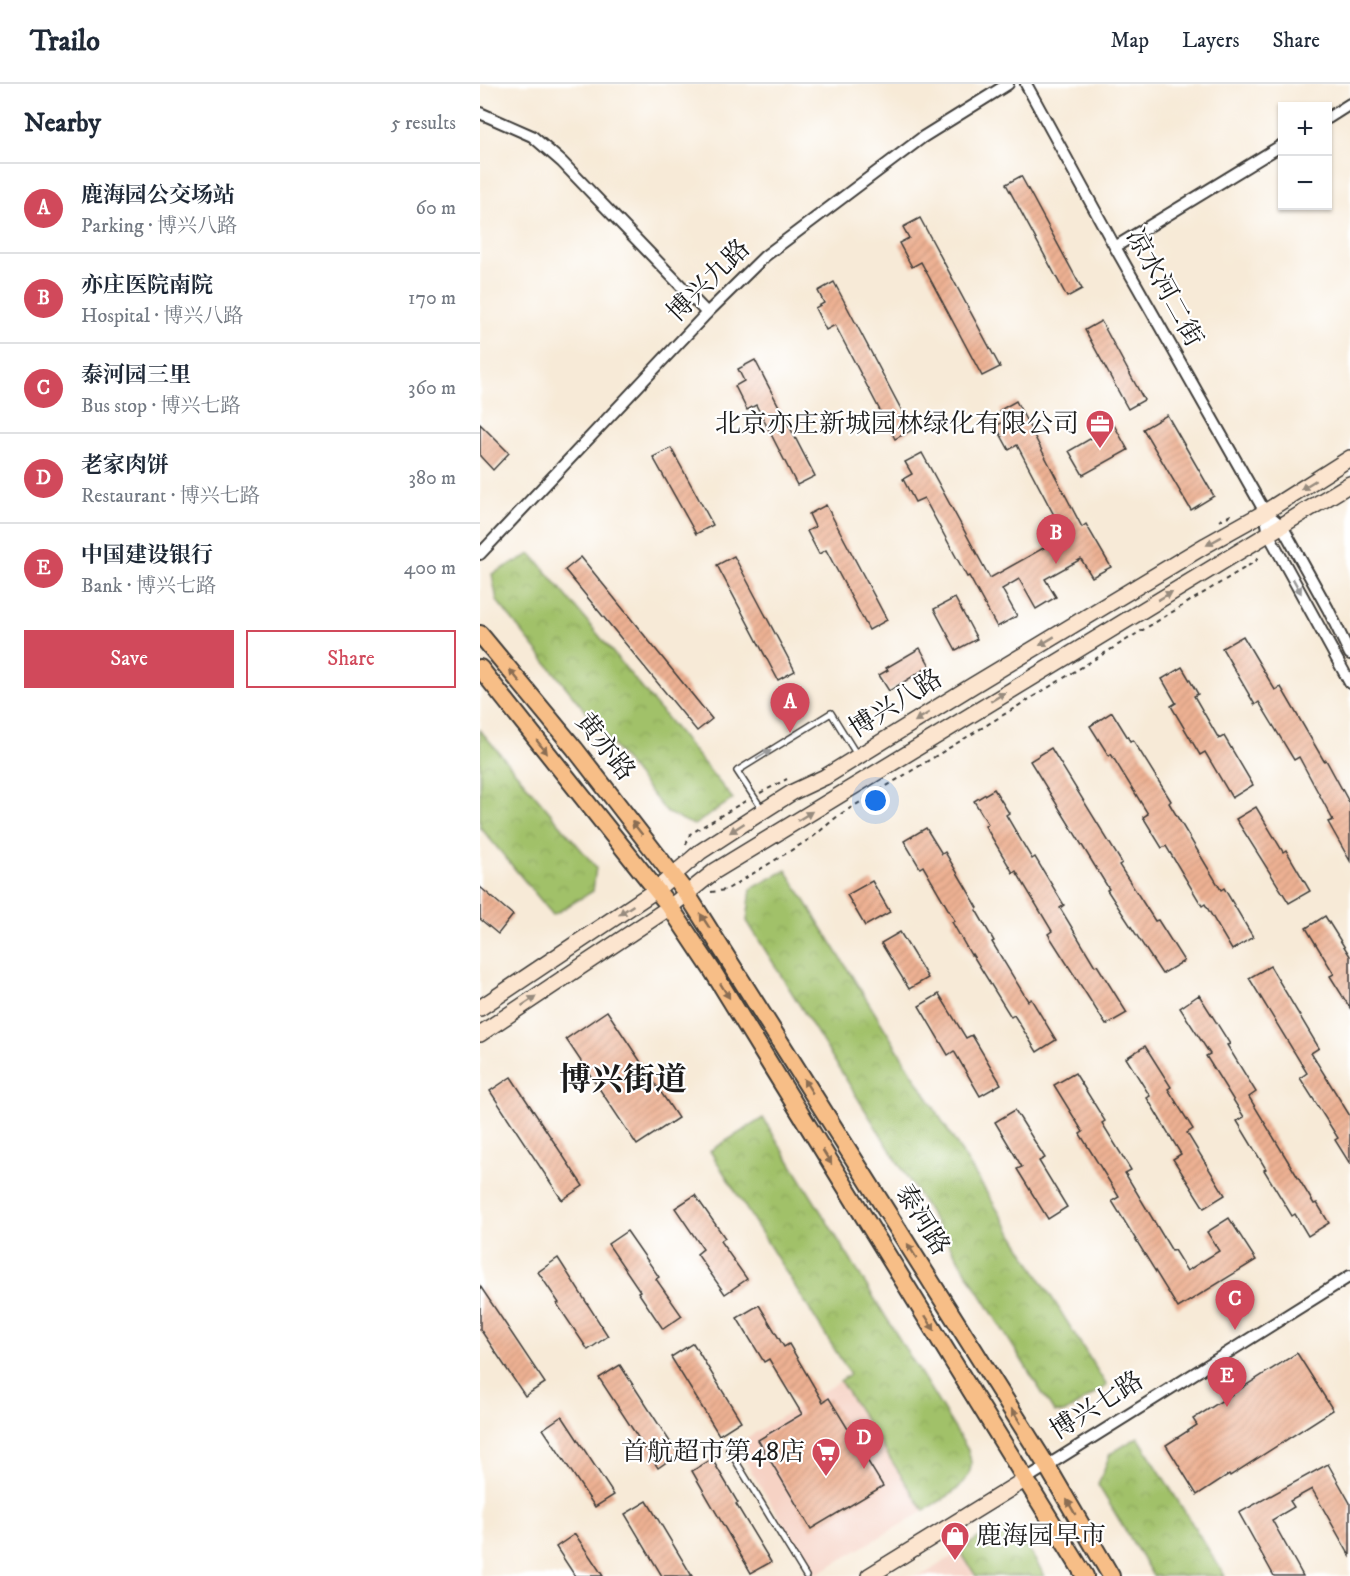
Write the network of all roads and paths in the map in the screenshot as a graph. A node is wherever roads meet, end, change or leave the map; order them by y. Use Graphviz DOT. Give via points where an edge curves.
graph roads {
  1 [pos="1008,84"];
  2 [pos="1026,84"];
  3 [pos="1350,104"];
  4 [pos="480,113"];
  5 [pos="1332,115"];
  6 [pos="1278,147"];
  7 [pos="1115,247"];
  8 [pos="707,313"];
  9 [pos="1350,458"];
  10 [pos="1350,484"];
  11 [pos="1265,512"];
  12 [pos="1282,526"];
  13 [pos="1269,535"];
  14 [pos="480,554"];
  15 [pos="480,634"];
  16 [pos="1350,654"];
  17 [pos="480,668"];
  18 [pos="1350,683"];
  19 [pos="858,756"];
  20 [pos="763,811"];
  21 [pos="672,875"];
  22 [pos="656,890"];
  23 [pos="687,894"];
  24 [pos="670,907"];
  25 [pos="480,1008"];
  26 [pos="480,1034"];
  27 [pos="1350,1276"];
  28 [pos="729,1450"];
  29 [pos="1047,1466"];
  30 [pos="1026,1479"];
  31 [pos="806,1576"];
  32 [pos="869,1576"];
  33 [pos="1084,1576"];
  34 [pos="1111,1576"];
  1 -- 8 [label="street, 博兴九路" via="923,137 765,256"];
  2 -- 7 [label="street, 凉水河二街"];
  3 -- 5 [label="street"];
  4 -- 8 [label="street" via="532,136 562,162"];
  6 -- 7 [label="street"];
  7 -- 11 [label="street, 凉水河二街"];
  8 -- 14 [label="street, 博兴九路"];
  9 -- 11 [label="street, 博兴八路, one-way"];
  10 -- 12 [label="street, 博兴八路"];
  11 -- 12 [label="street, 凉水河二街"];
  11 -- 13 [label="street, 凉水河二街"];
  11 -- 19 [label="street, 博兴八路, one-way"];
  12 -- 13 [label="street, 博兴八路"];
  12 -- 16 [label="street, 凉水河二街"];
  13 -- 18 [label="street, 凉水河二街, one-way"];
  23 -- 13 [label="street, 博兴八路, one-way" via="715,871"];
  13 -- 23 [label="path" via="1256,561 839,815 813,837 729,889"];
  21 -- 15 [label="main road, 黄亦路, one-way"];
  17 -- 22 [label="main road, 黄亦路, one-way"];
  19 -- 20 [label="street, 博兴八路"];
  20 -- 19 [label="lane, one-way" via="737,771 831,713"];
  20 -- 21 [label="street, 博兴八路, one-way"];
  21 -- 22 [label="street, 博兴八路"];
  21 -- 23 [label="main road, 黄亦路"];
  22 -- 24 [label="main road, 黄亦路"];
  22 -- 25 [label="street, 博兴八路, one-way"];
  23 -- 24 [label="street, 博兴八路"];
  29 -- 23 [label="main road, 泰河路, one-way"];
  26 -- 24 [label="street, 博兴八路, one-way"];
  24 -- 30 [label="main road, 泰河路, one-way"];
  27 -- 29 [label="street, 博兴七路"];
  28 -- 31 [label="lane"];
  29 -- 30 [label="street, 博兴七路"];
  34 -- 29 [label="main road, 泰河路, one-way"];
  30 -- 32 [label="street, 博兴七路"];
  30 -- 33 [label="main road, 泰河路"];
}
